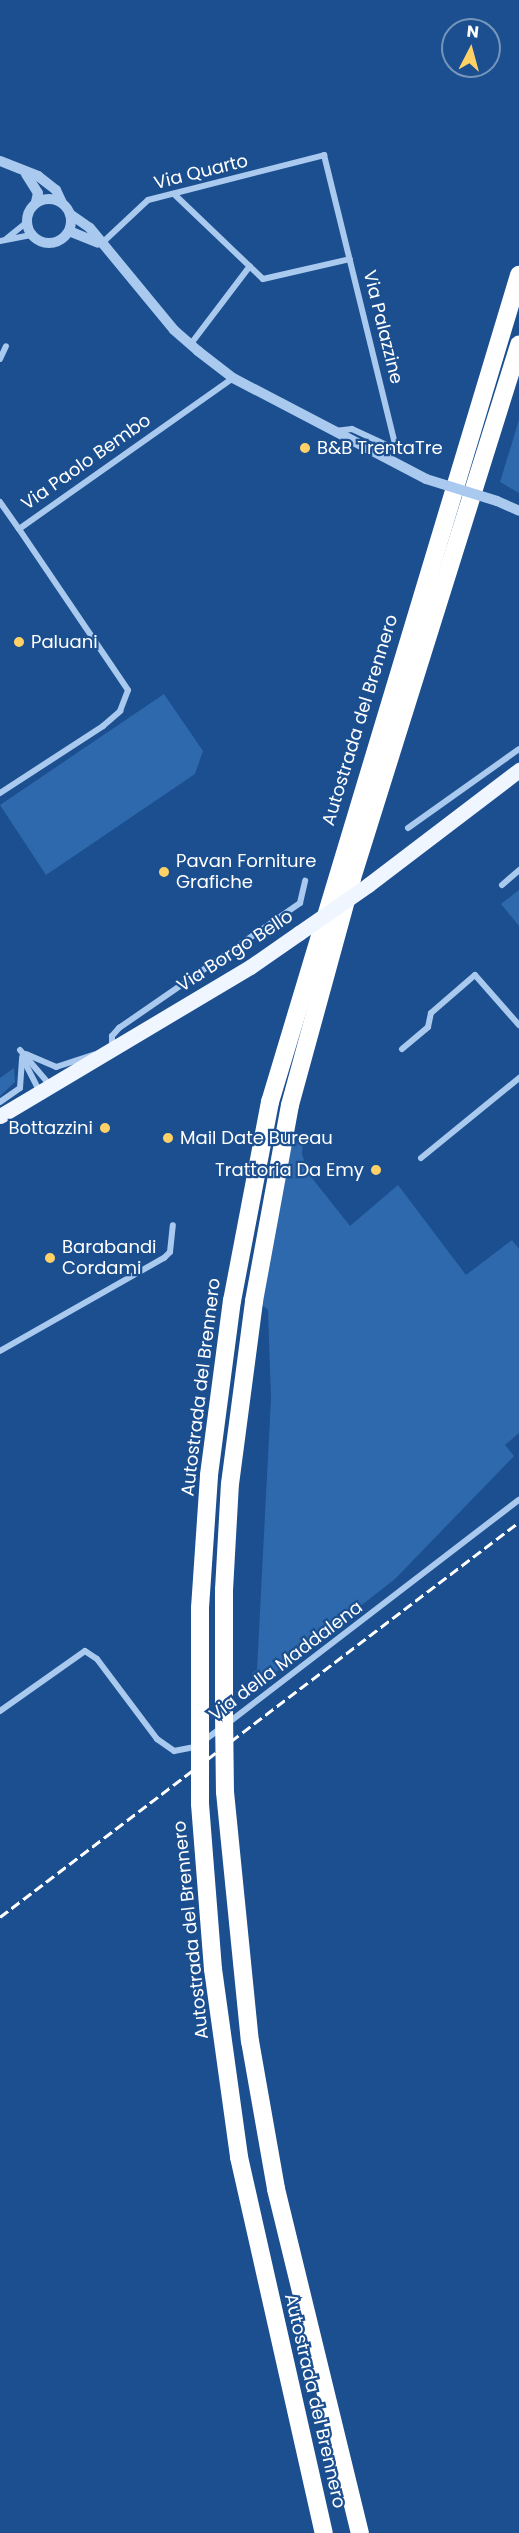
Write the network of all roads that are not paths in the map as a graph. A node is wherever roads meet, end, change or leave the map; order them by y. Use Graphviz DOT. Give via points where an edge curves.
graph roads {
  1 [pos="324,155"];
  2 [pos="0,161"];
  3 [pos="24,171"];
  4 [pos="174,194"];
  5 [pos="36,202"];
  6 [pos="63,203"];
  7 [pos="70,214"];
  8 [pos="27,222"];
  9 [pos="69,231"];
  10 [pos="32,235"];
  11 [pos="3,240"];
  12 [pos="100,244"];
  13 [pos="350,259"];
  14 [pos="250,267"];
  15 [pos="519,275"];
  16 [pos="190,345"];
  17 [pos="519,345"];
  18 [pos="6,346"];
  19 [pos="0,359"];
  20 [pos="233,378"];
  21 [pos="334,431"];
  22 [pos="0,502"];
  23 [pos="519,511"];
  24 [pos="19,529"];
  25 [pos="519,749"];
  26 [pos="519,770"];
  27 [pos="0,793"];
  28 [pos="408,828"];
  29 [pos="519,870"];
  30 [pos="305,881"];
  31 [pos="501,885"];
  32 [pos="519,1025"];
  33 [pos="402,1049"];
  34 [pos="109,1052"];
  35 [pos="24,1056"];
  36 [pos="519,1078"];
  37 [pos="45,1088"];
  38 [pos="0,1102"];
  39 [pos="0,1116"];
  40 [pos="421,1158"];
  41 [pos="173,1224"];
  42 [pos="0,1352"];
  43 [pos="519,1500"];
  44 [pos="0,1711"];
  45 [pos="324,2533"];
  46 [pos="360,2533"];
  1 -- 4 [label="street, Via Quarto"];
  1 -- 13 [label="street, Via Palazzine"];
  2 -- 3 [label="street"];
  3 -- 5 [label="street" via="34,182"];
  3 -- 6 [label="street" via="56,190"];
  4 -- 12 [label="street, Via Quarto" via="148,200"];
  4 -- 14 [label="street"];
  5 -- 6 [label="street" via="46,198"];
  5 -- 8 [label="street"];
  6 -- 7 [label="street"];
  7 -- 9 [label="street"];
  7 -- 12 [label="street" via="90,228"];
  8 -- 10 [label="street"];
  8 -- 11 [label="street"];
  9 -- 10 [label="street" via="52,243"];
  9 -- 12 [label="street"];
  10 -- 11 [label="street"];
  12 -- 16 [label="street"];
  13 -- 14 [label="street" via="263,279"];
  13 -- 21 [label="street, Via Palazzine" via="395,444 392,447 352,429"];
  14 -- 16 [label="street"];
  15 -- 45 [label="highway, Autostrada del Brennero, bridge" via="270,1101 232,1301 210,1464 200,1608 200,1804 213,1969 238,2157"];
  16 -- 20 [label="street"];
  17 -- 46 [label="highway, Autostrada del Brennero, bridge" via="352,878 290,1105 254,1301 230,1484 224,1590 225,1792 250,2041 276,2188"];
  18 -- 19 [label="street"];
  20 -- 21 [label="street"];
  20 -- 24 [label="street, Via Paolo Bembo"];
  21 -- 23 [label="street, bridge" via="426,479"];
  22 -- 24 [label="street"];
  24 -- 27 [label="street, Via Paolo Bembo" via="128,690 120,711 103,726"];
  25 -- 28 [label="street"];
  26 -- 34 [label="main road, Via Borgo Bello, bridge" via="299,933"];
  29 -- 31 [label="street"];
  30 -- 34 [label="street, Via Borgo Bello" via="300,903 119,1028 112,1035"];
  32 -- 33 [label="street" via="475,975 431,1013 428,1027"];
  34 -- 35 [label="street, Via Borgo Bello" via="81,1056 56,1067"];
  34 -- 37 [label="main road, Via Borgo Bello"];
  35 -- 37 [label="street"];
  35 -- 37 [label="street"];
  35 -- 38 [label="street" via="20,1088"];
  36 -- 40 [label="street"];
  37 -- 39 [label="main road, Via Borgo Bello"];
  41 -- 42 [label="street" via="170,1252 165,1258"];
  43 -- 44 [label="street, Via della Maddalena" via="363,1623 186,1751 174,1751 158,1739 97,1659 85,1651"];
}
